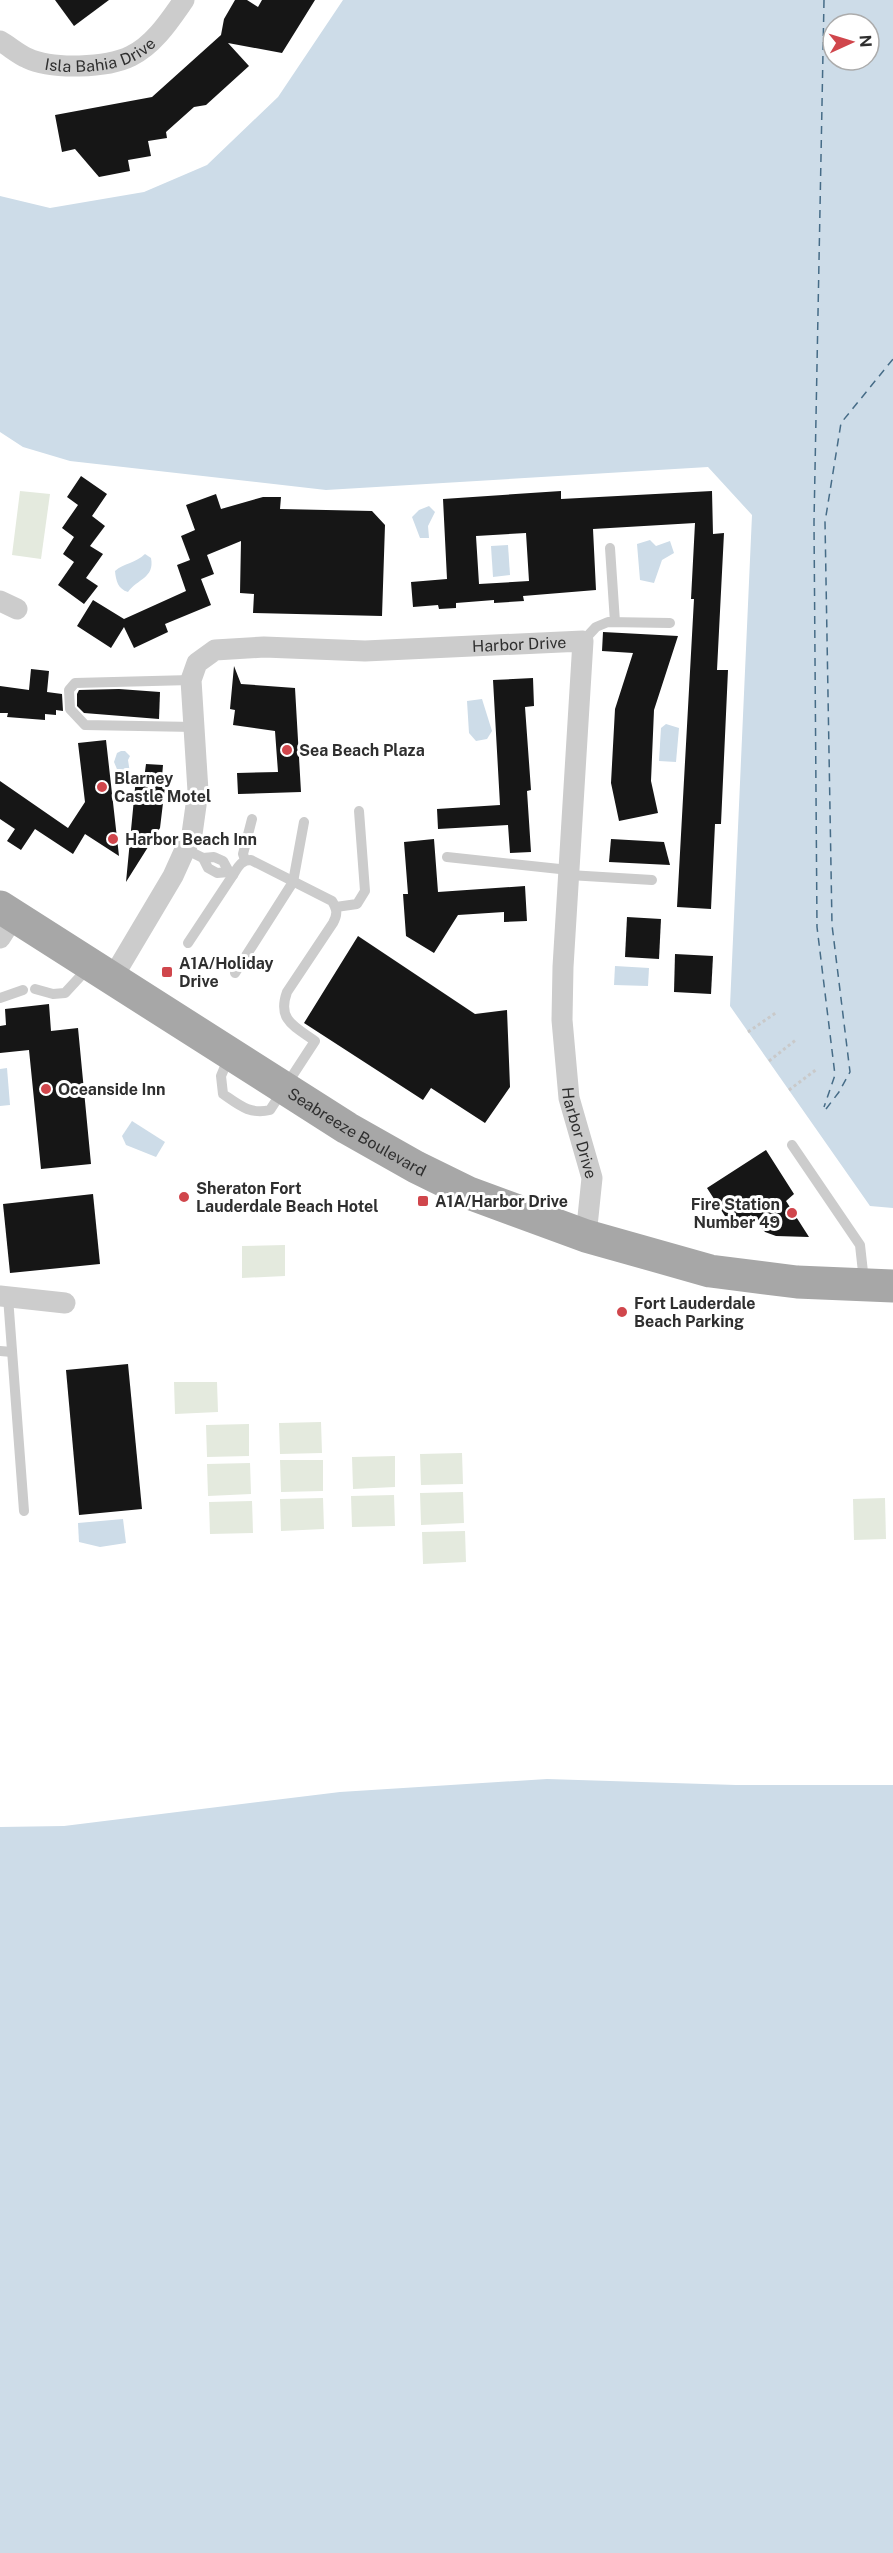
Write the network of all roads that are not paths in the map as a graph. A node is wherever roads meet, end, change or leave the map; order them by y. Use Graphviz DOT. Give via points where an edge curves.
graph roads {
  1 [pos="184,0"];
  2 [pos="0,41"];
  3 [pos="610,548"];
  4 [pos="615,622"];
  5 [pos="670,623"];
  6 [pos="583,640"];
  7 [pos="191,680"];
  8 [pos="194,727"];
  9 [pos="359,811"];
  10 [pos="252,819"];
  11 [pos="304,822"];
  12 [pos="194,854"];
  13 [pos="447,857"];
  14 [pos="245,860"];
  15 [pos="569,872"];
  16 [pos="231,873"];
  17 [pos="652,880"];
  18 [pos="293,882"];
  19 [pos="336,907"];
  20 [pos="5,920"];
  21 [pos="188,943"];
  22 [pos="102,971"];
  23 [pos="235,973"];
  24 [pos="35,989"];
  25 [pos="23,990"];
  26 [pos="0,998"];
  27 [pos="283,1088"];
  28 [pos="792,1144"];
  29 [pos="586,1236"];
  30 [pos="879,1285"];
  31 [pos="4,1296"];
  32 [pos="64,1303"];
  33 [pos="0,1351"];
  34 [pos="12,1352"];
  35 [pos="24,1511"];
  1 -- 2 [label="street, Isla Bahia Drive" via="164,30 132,56 98,66 28,59"];
  3 -- 4 [label="lane"];
  4 -- 5 [label="lane"];
  4 -- 6 [label="lane" via="596,627"];
  6 -- 7 [label="street, Harbor Drive" via="365,651 264,646 215,650 197,663"];
  6 -- 15 [label="street, Harbor Drive"];
  7 -- 8 [label="street"];
  7 -- 8 [label="lane" via="75,683 69,690 70,709 85,725"];
  8 -- 12 [label="street" via="198,791 192,834"];
  9 -- 19 [label="lane" via="365,891 357,903"];
  10 -- 14 [label="lane"];
  11 -- 18 [label="lane"];
  12 -- 16 [label="lane" via="223,861"];
  12 -- 22 [label="street"];
  13 -- 15 [label="lane"];
  14 -- 16 [label="lane"];
  14 -- 18 [label="lane"];
  15 -- 17 [label="lane"];
  15 -- 29 [label="street, Harbor Drive" via="562,1020 569,1098 592,1178"];
  16 -- 21 [label="lane"];
  18 -- 19 [label="lane" via="332,901"];
  18 -- 23 [label="lane"];
  19 -- 27 [label="lane" via="337,917 283,1004 290,1023 317,1037"];
  20 -- 22 [label="main road, Seabreeze Boulevard"];
  22 -- 24 [label="lane" via="64,993"];
  22 -- 27 [label="main road, Seabreeze Boulevard"];
  25 -- 26 [label="lane"];
  27 -- 29 [label="main road, Seabreeze Boulevard" via="427,1173 469,1193"];
  28 -- 30 [label="lane" via="860,1245"];
  29 -- 30 [label="main road, Seabreeze Boulevard" via="710,1271 797,1282"];
  31 -- 32 [label="street"];
  31 -- 34 [label="lane"];
  33 -- 34 [label="lane"];
  34 -- 35 [label="lane"];
}
